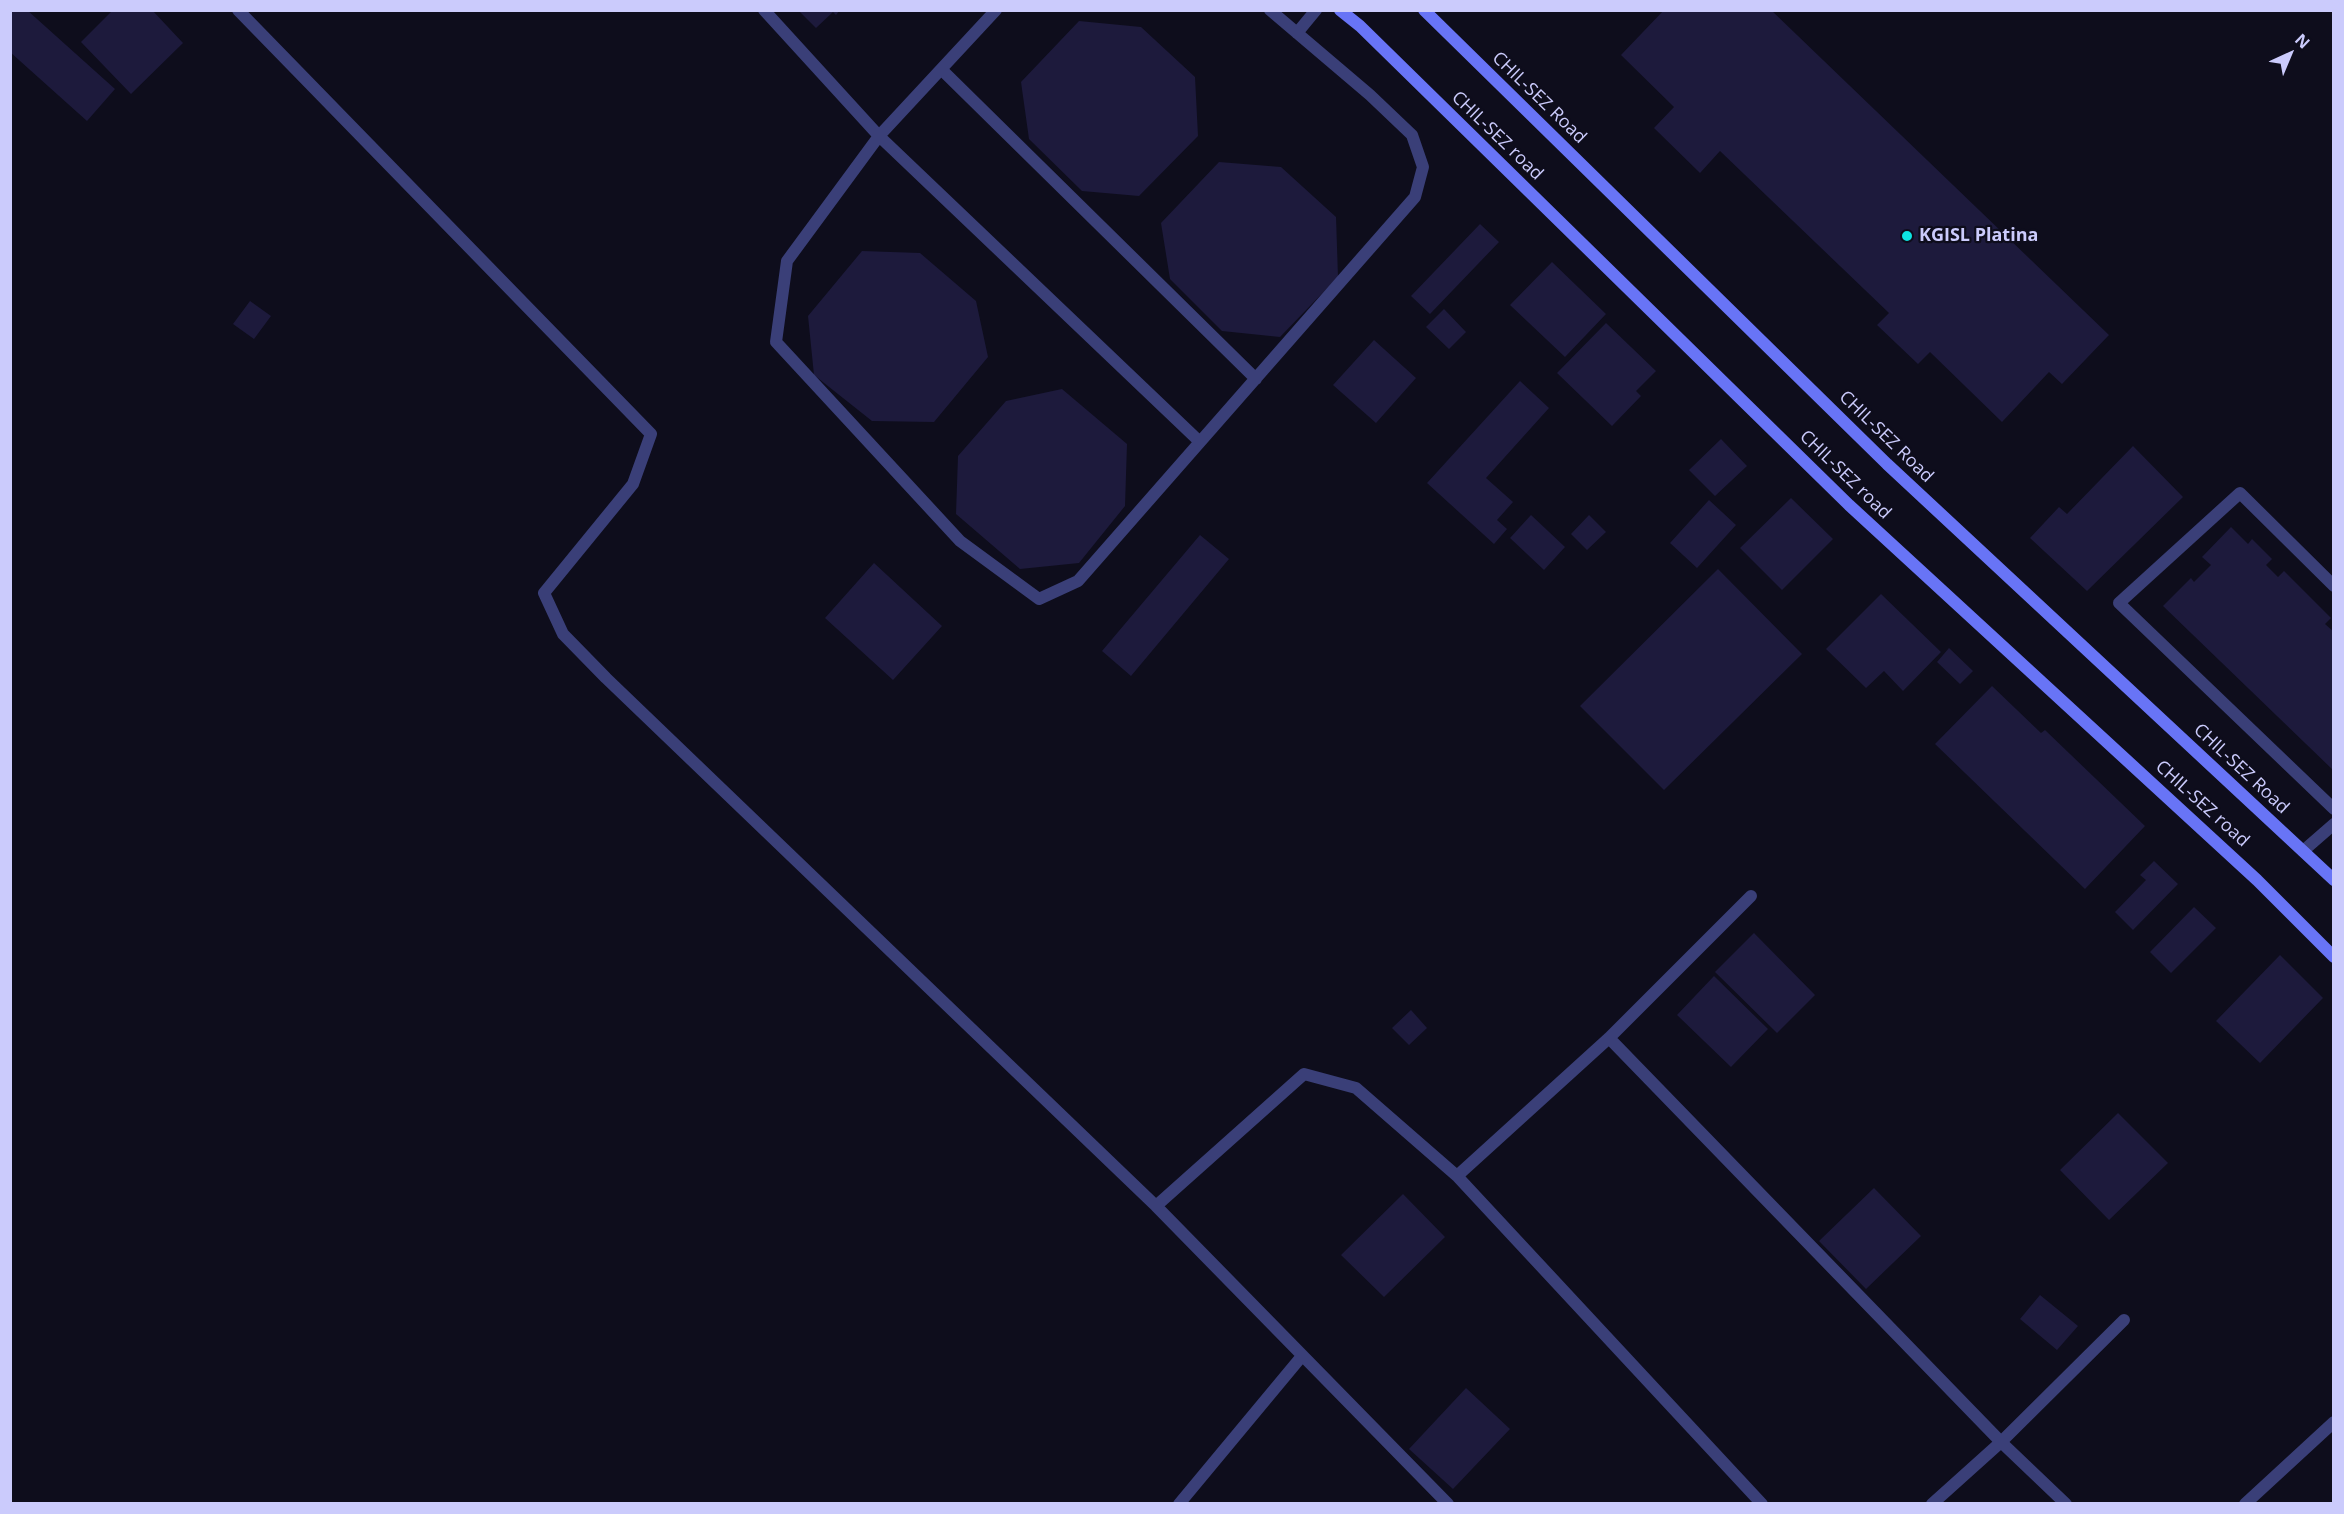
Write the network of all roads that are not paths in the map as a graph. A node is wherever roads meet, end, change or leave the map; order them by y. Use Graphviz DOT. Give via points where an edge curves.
graph roads {
  1 [pos="238,10"];
  2 [pos="764,10"];
  3 [pos="996,10"];
  4 [pos="1270,10"];
  5 [pos="1316,10"];
  6 [pos="1340,10"];
  7 [pos="1424,10"];
  8 [pos="1297,33"];
  9 [pos="942,70"];
  10 [pos="879,136"];
  11 [pos="1256,379"];
  12 [pos="1200,442"];
  13 [pos="2334,586"];
  14 [pos="2334,809"];
  15 [pos="2334,824"];
  16 [pos="2303,851"];
  17 [pos="2334,880"];
  18 [pos="1751,896"];
  19 [pos="2334,957"];
  20 [pos="1609,1038"];
  21 [pos="1457,1176"];
  22 [pos="1156,1206"];
  23 [pos="2124,1320"];
  24 [pos="1302,1356"];
  25 [pos="2334,1422"];
  26 [pos="2001,1442"];
  27 [pos="1179,1503"];
  28 [pos="1448,1503"];
  29 [pos="1762,1503"];
  30 [pos="1932,1503"];
  31 [pos="2066,1503"];
  32 [pos="2245,1503"];
  1 -- 22 [label="street" via="651,434 633,484 544,593 563,634"];
  2 -- 10 [label="street"];
  3 -- 9 [label="street"];
  4 -- 8 [label="street"];
  5 -- 8 [label="street"];
  6 -- 19 [label="street, CHIL-SEZ road" via="1849,505 2257,880"];
  7 -- 16 [label="street, CHIL-SEZ Road" via="1887,465"];
  8 -- 11 [label="street" via="1412,135 1423,167 1415,197"];
  9 -- 10 [label="street"];
  9 -- 11 [label="street"];
  10 -- 12 [label="street"];
  10 -- 12 [label="street" via="786,261 776,342 960,541 1039,599 1078,580"];
  11 -- 12 [label="street"];
  13 -- 14 [label="street" via="2240,494 2119,603"];
  15 -- 16 [label="street"];
  16 -- 17 [label="street, CHIL-SEZ Road"];
  18 -- 20 [label="street"];
  20 -- 21 [label="street"];
  20 -- 26 [label="street"];
  21 -- 22 [label="street" via="1356,1088 1304,1074"];
  21 -- 29 [label="street"];
  22 -- 24 [label="street"];
  23 -- 26 [label="street"];
  24 -- 27 [label="street"];
  24 -- 28 [label="street"];
  25 -- 32 [label="street"];
  26 -- 30 [label="street"];
  26 -- 31 [label="street"];
}
